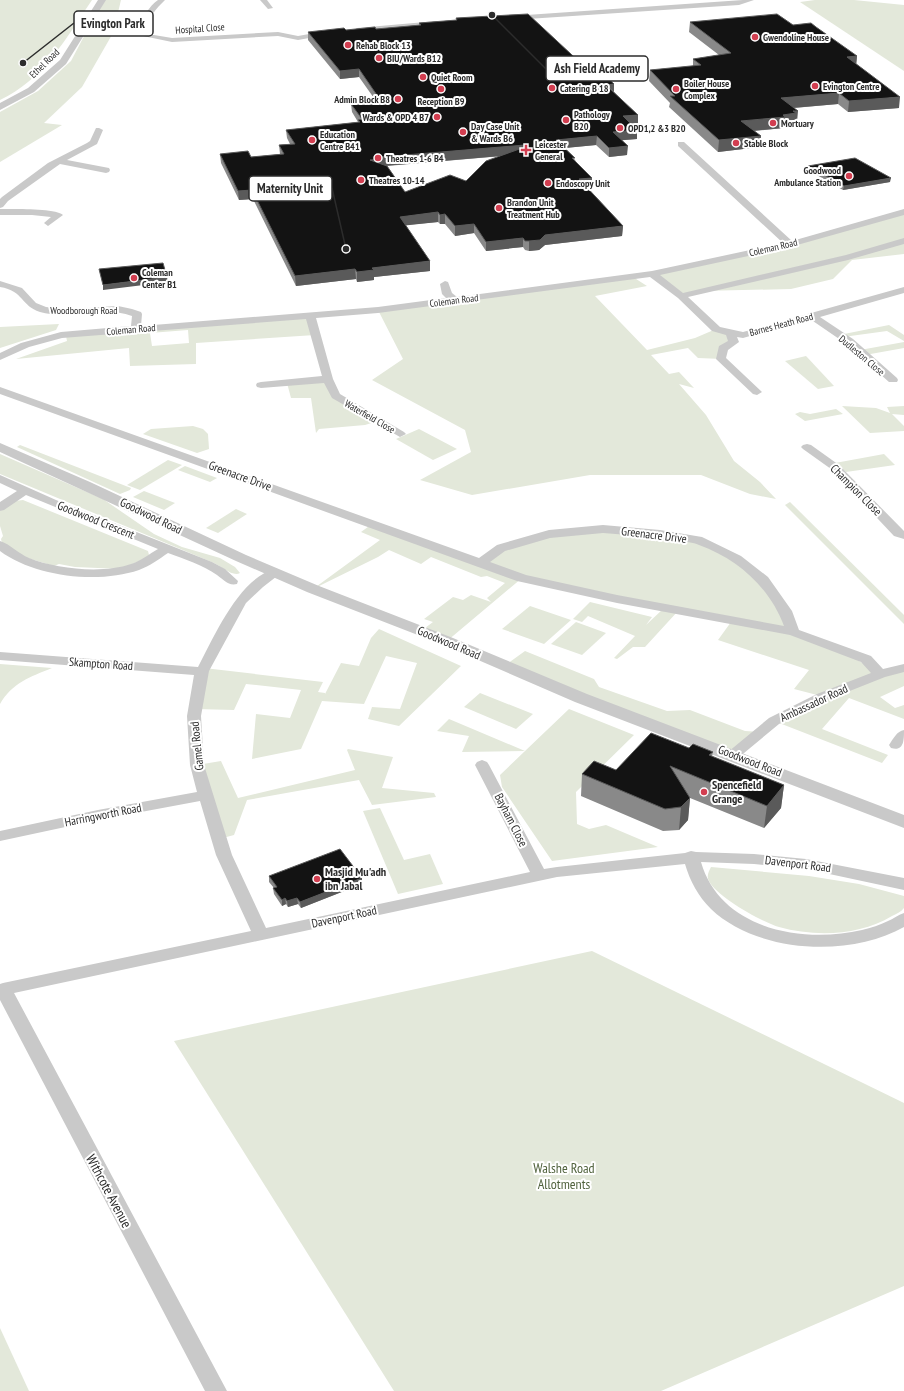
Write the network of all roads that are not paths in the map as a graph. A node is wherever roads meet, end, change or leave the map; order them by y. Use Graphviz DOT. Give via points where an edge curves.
graph roads {
  1 [pos="102,0"];
  2 [pos="162,0"];
  3 [pos="263,0"];
  4 [pos="751,0"];
  5 [pos="270,8"];
  6 [pos="502,19"];
  7 [pos="442,23"];
  8 [pos="348,31"];
  9 [pos="332,32"];
  10 [pos="0,107"];
  11 [pos="98,130"];
  12 [pos="681,144"];
  13 [pos="59,161"];
  14 [pos="106,170"];
  15 [pos="0,194"];
  16 [pos="10,195"];
  17 [pos="0,205"];
  18 [pos="0,212"];
  19 [pos="904,212"];
  20 [pos="48,223"];
  21 [pos="904,241"];
  22 [pos="790,244"];
  23 [pos="652,274"];
  24 [pos="0,284"];
  25 [pos="445,284"];
  26 [pos="901,293"];
  27 [pos="681,296"];
  28 [pos="455,300"];
  29 [pos="310,316"];
  30 [pos="812,316"];
  31 [pos="136,328"];
  32 [pos="730,333"];
  33 [pos="0,357"];
  34 [pos="328,379"];
  35 [pos="893,380"];
  36 [pos="261,385"];
  37 [pos="0,390"];
  38 [pos="751,391"];
  39 [pos="378,421"];
  40 [pos="364,425"];
  41 [pos="400,434"];
  42 [pos="0,447"];
  43 [pos="807,447"];
  44 [pos="0,479"];
  45 [pos="25,491"];
  46 [pos="0,507"];
  47 [pos="904,535"];
  48 [pos="0,545"];
  49 [pos="166,548"];
  50 [pos="480,563"];
  51 [pos="275,573"];
  52 [pos="232,581"];
  53 [pos="793,632"];
  54 [pos="0,656"];
  55 [pos="904,668"];
  56 [pos="203,670"];
  57 [pos="880,674"];
  58 [pos="733,755"];
  59 [pos="482,765"];
  60 [pos="206,795"];
  61 [pos="904,822"];
  62 [pos="0,836"];
  63 [pos="691,856"];
  64 [pos="539,875"];
  65 [pos="904,884"];
  66 [pos="904,919"];
  67 [pos="261,934"];
  68 [pos="2,990"];
  69 [pos="216,1391"];
  1 -- 10 [label="street, Ethel Road" via="63,62 31,90"];
  2 -- 9 [label="street, Hospital Close" via="156,3 149,14 144,27 145,35 172,40 278,34 298,38"];
  3 -- 5 [label="street"];
  4 -- 6 [label="street"];
  7 -- 8 [label="street"];
  11 -- 13 [label="street" via="90,145"];
  12 -- 22 [label="street"];
  13 -- 14 [label="street"];
  13 -- 16 [label="street"];
  15 -- 16 [label="street"];
  16 -- 17 [label="street"];
  18 -- 20 [label="street" via="59,215"];
  19 -- 22 [label="street, Coleman Road"];
  21 -- 27 [label="street" via="848,257"];
  22 -- 23 [label="street, Coleman Road"];
  23 -- 27 [label="street, Barnes Heath Road"];
  23 -- 28 [label="street, Coleman Road"];
  24 -- 31 [label="street, Woodborough Road" via="21,291 30,303 44,310 133,312 137,314"];
  25 -- 28 [label="street" via="447,294"];
  26 -- 30 [label="street, Barnes Heath Road"];
  27 -- 32 [label="street, Barnes Heath Road" via="716,329"];
  28 -- 29 [label="street, Coleman Road"];
  29 -- 31 [label="street, Coleman Road"];
  29 -- 34 [label="street, Waterfield Close"];
  30 -- 32 [label="street, Barnes Heath Road" via="755,332"];
  30 -- 35 [label="street, Dudleston Close" via="849,341"];
  31 -- 33 [label="street, Coleman Road" via="61,335 25,345"];
  32 -- 38 [label="street" via="734,342 723,348 721,359"];
  34 -- 36 [label="street"];
  34 -- 39 [label="street, Waterfield Close" via="336,396"];
  37 -- 50 [label="street, Greenacre Drive"];
  39 -- 40 [label="street"];
  39 -- 41 [label="street, Waterfield Close"];
  42 -- 51 [label="street, Goodwood Road"];
  43 -- 47 [label="street, Champion Close" via="835,467 898,533"];
  44 -- 45 [label="street, Goodwood Crescent"];
  45 -- 46 [label="street"];
  45 -- 49 [label="street, Goodwood Crescent"];
  48 -- 49 [label="street" via="20,559 37,565 76,572 121,571 149,560"];
  49 -- 52 [label="street, Goodwood Crescent" via="208,565"];
  50 -- 53 [label="street, Greenacre Drive" via="522,578 608,597"];
  50 -- 53 [label="street, Greenacre Drive" via="501,548 549,534 603,529 702,541 737,559 763,580 785,610"];
  51 -- 56 [label="street, Gamel Road" via="241,600"];
  51 -- 58 [label="street, Goodwood Road" via="447,641 581,698"];
  53 -- 57 [label="street, Greenacre Drive" via="866,659"];
  54 -- 56 [label="street, Skampton Road"];
  55 -- 57 [label="street, Ambassador Road"];
  56 -- 60 [label="street, Gamel Road" via="194,716 197,765"];
  57 -- 58 [label="street, Ambassador Road" via="822,696 774,722"];
  58 -- 61 [label="street, Goodwood Road"];
  59 -- 64 [label="street, Bayham Close"];
  60 -- 62 [label="street, Harringworth Road"];
  60 -- 67 [label="street, Gamel Road" via="224,854"];
  63 -- 64 [label="street, Davenport Road"];
  63 -- 65 [label="street, Davenport Road" via="806,864"];
  63 -- 66 [label="street" via="704,889 724,910 753,927 786,938 816,942 844,940 882,931"];
  64 -- 67 [label="street, Davenport Road"];
  67 -- 68 [label="street, Davenport Road"];
  68 -- 69 [label="street, Withcote Avenue"];
}
